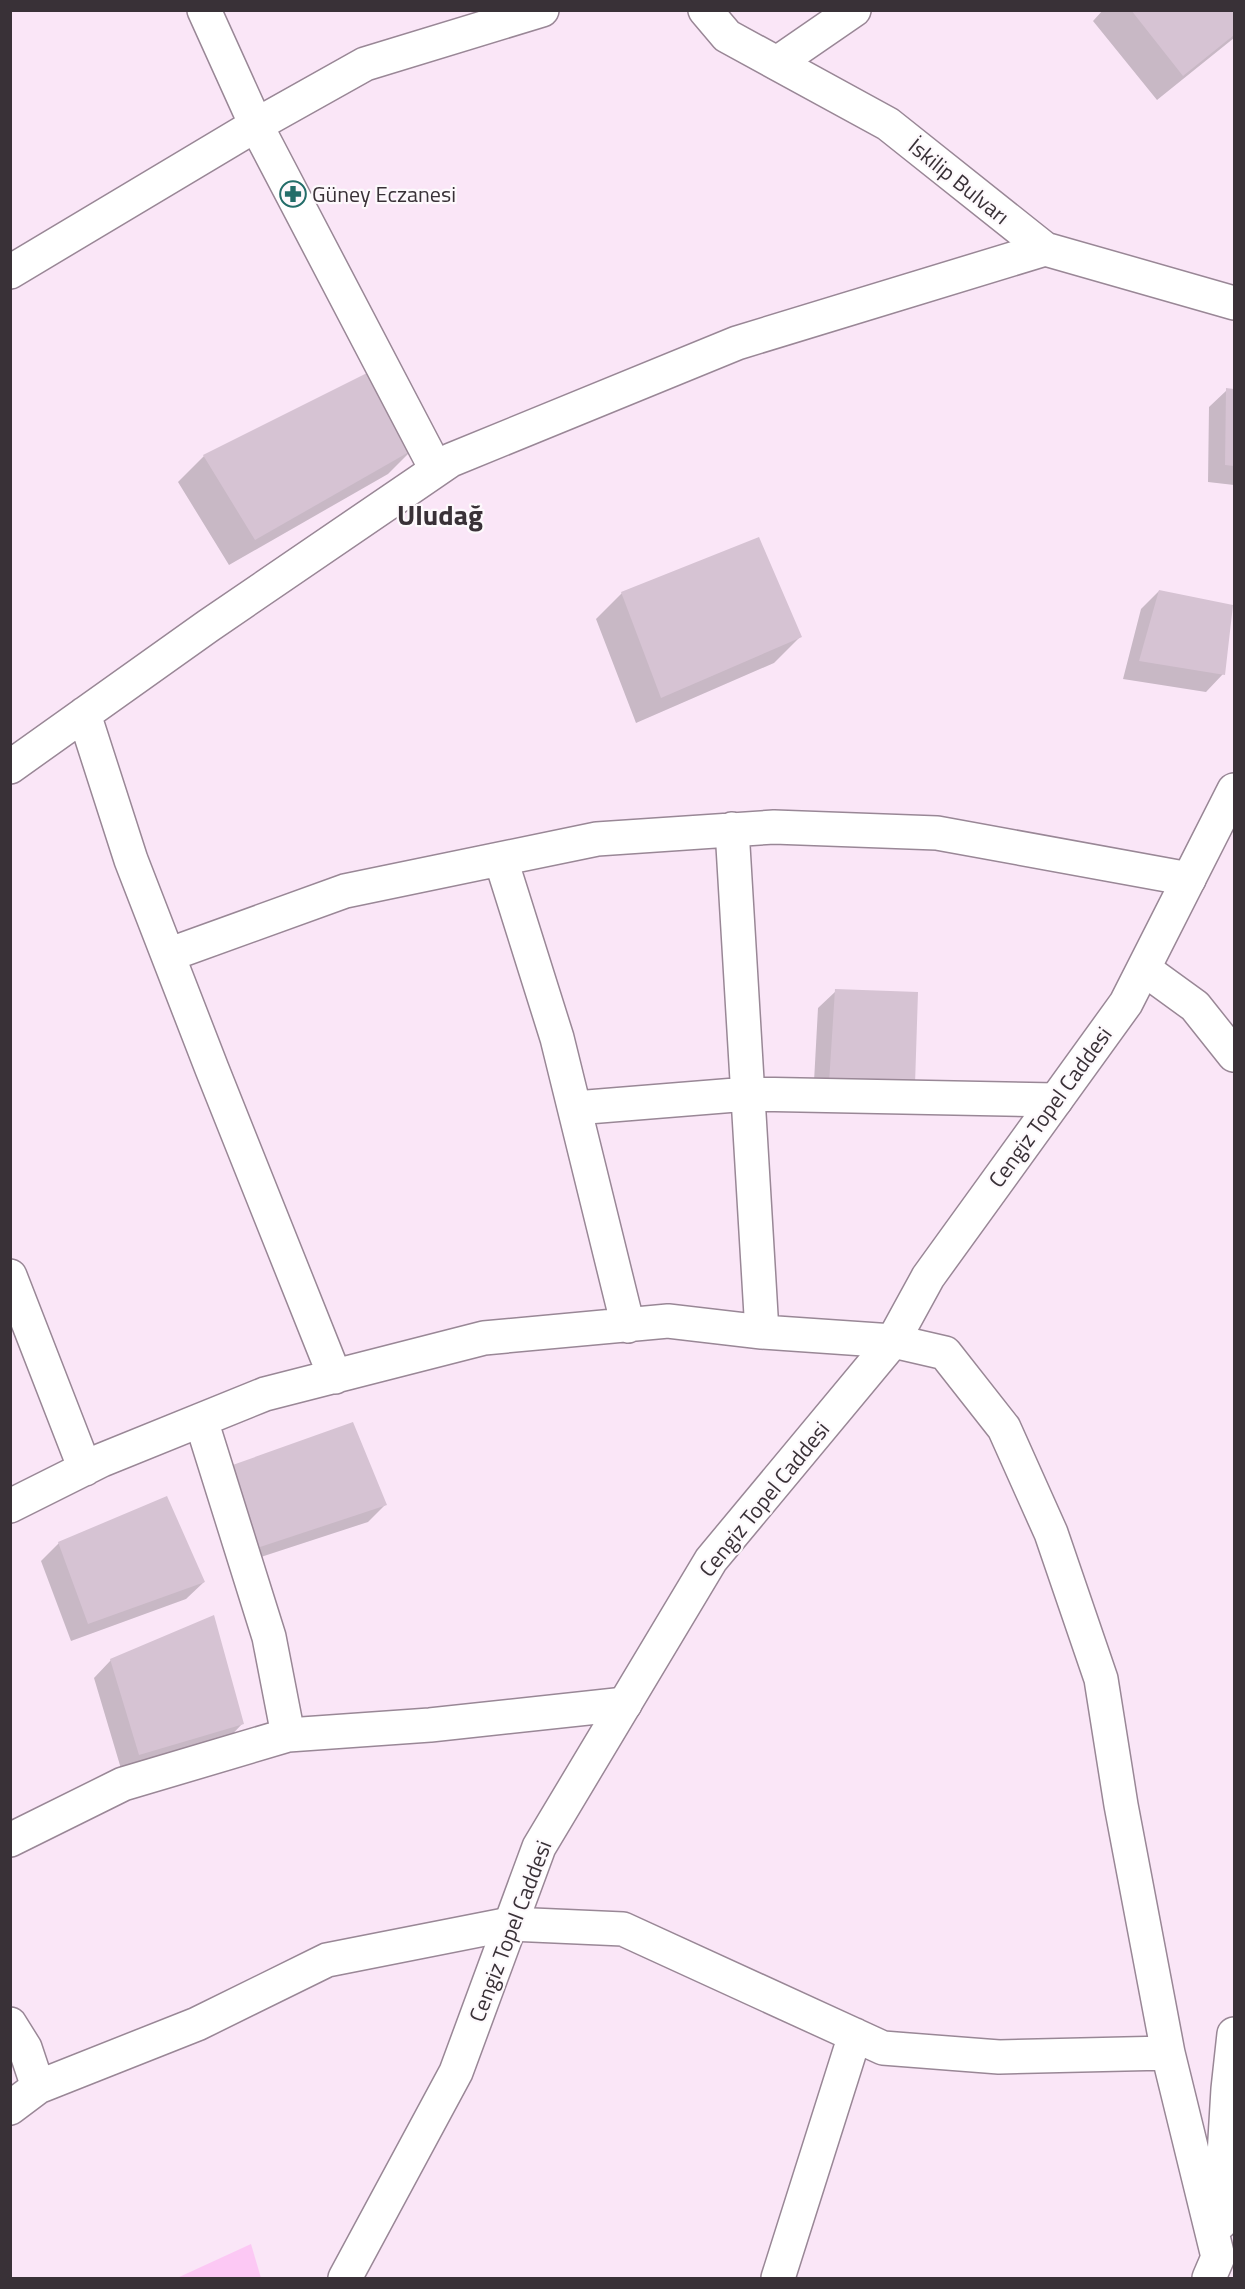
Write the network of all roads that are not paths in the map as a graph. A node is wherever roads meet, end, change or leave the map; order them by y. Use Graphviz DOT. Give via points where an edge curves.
graph roads {
  1 [pos="204,10"];
  2 [pos="542,10"];
  3 [pos="705,10"];
  4 [pos="854,10"];
  5 [pos="777,63"];
  6 [pos="256,125"];
  7 [pos="1045,249"];
  8 [pos="10,272"];
  9 [pos="1234,303"];
  10 [pos="436,469"];
  11 [pos="84,714"];
  12 [pos="10,767"];
  13 [pos="1234,790"];
  14 [pos="732,829"];
  15 [pos="501,860"];
  16 [pos="1190,879"];
  17 [pos="168,955"];
  18 [pos="1144,969"];
  19 [pos="1234,1055"];
  20 [pos="748,1094"];
  21 [pos="1056,1100"];
  22 [pos="575,1108"];
  23 [pos="12,1285"];
  24 [pos="628,1326"];
  25 [pos="762,1332"];
  26 [pos="893,1341"];
  27 [pos="335,1377"];
  28 [pos="201,1420"];
  29 [pos="85,1468"];
  30 [pos="10,1506"];
  31 [pos="625,1704"];
  32 [pos="288,1735"];
  33 [pos="10,1840"];
  34 [pos="510,1924"];
  35 [pos="10,2024"];
  36 [pos="1234,2034"];
  37 [pos="855,2035"];
  38 [pos="1168,2053"];
  39 [pos="1233,2068"];
  40 [pos="38,2086"];
  41 [pos="10,2108"];
  42 [pos="1214,2268"];
  43 [pos="345,2278"];
  44 [pos="778,2278"];
  1 -- 6 [label="street"];
  2 -- 6 [label="street" via="365,64"];
  3 -- 5 [label="street, İskilip Bulvarı" via="727,36"];
  4 -- 5 [label="street"];
  5 -- 7 [label="street, İskilip Bulvarı" via="888,124"];
  6 -- 8 [label="street"];
  6 -- 10 [label="street"];
  7 -- 9 [label="street, İskilip Bulvarı"];
  7 -- 10 [label="street" via="737,343"];
  10 -- 11 [label="street"];
  11 -- 12 [label="street"];
  11 -- 17 [label="street" via="131,860"];
  13 -- 16 [label="street, Cengiz Topel Caddesi"];
  14 -- 15 [label="street" via="597,839"];
  14 -- 16 [label="street" via="937,833"];
  14 -- 20 [label="street"];
  15 -- 17 [label="street" via="345,891"];
  15 -- 22 [label="street"];
  16 -- 18 [label="street, Cengiz Topel Caddesi"];
  17 -- 27 [label="street"];
  18 -- 19 [label="street" via="1195,1006"];
  18 -- 21 [label="street, Cengiz Topel Caddesi" via="1126,1003"];
  20 -- 21 [label="street"];
  20 -- 22 [label="street"];
  20 -- 25 [label="street"];
  21 -- 26 [label="street, Cengiz Topel Caddesi" via="928,1276"];
  22 -- 24 [label="street"];
  23 -- 29 [label="street"];
  24 -- 25 [label="street" via="668,1322"];
  24 -- 27 [label="street" via="484,1338"];
  25 -- 26 [label="street"];
  26 -- 31 [label="street, Cengiz Topel Caddesi" via="711,1560"];
  26 -- 38 [label="street" via="945,1353 1004,1428 1051,1533 1101,1679"];
  27 -- 28 [label="street" via="266,1394"];
  28 -- 29 [label="street"];
  28 -- 32 [label="street" via="268,1637"];
  29 -- 30 [label="street"];
  31 -- 32 [label="street" via="430,1725"];
  31 -- 34 [label="street, Cengiz Topel Caddesi" via="539,1847"];
  32 -- 33 [label="street" via="123,1784"];
  34 -- 37 [label="street" via="623,1929"];
  34 -- 40 [label="street" via="327,1960 197,2024"];
  34 -- 43 [label="street, Cengiz Topel Caddesi" via="456,2072"];
  35 -- 40 [label="street" via="25,2048"];
  36 -- 39 [label="street"];
  37 -- 38 [label="street" via="883,2048 999,2057"];
  37 -- 44 [label="street"];
  38 -- 42 [label="street"];
  39 -- 42 [label="street"];
  40 -- 41 [label="street"];
}
